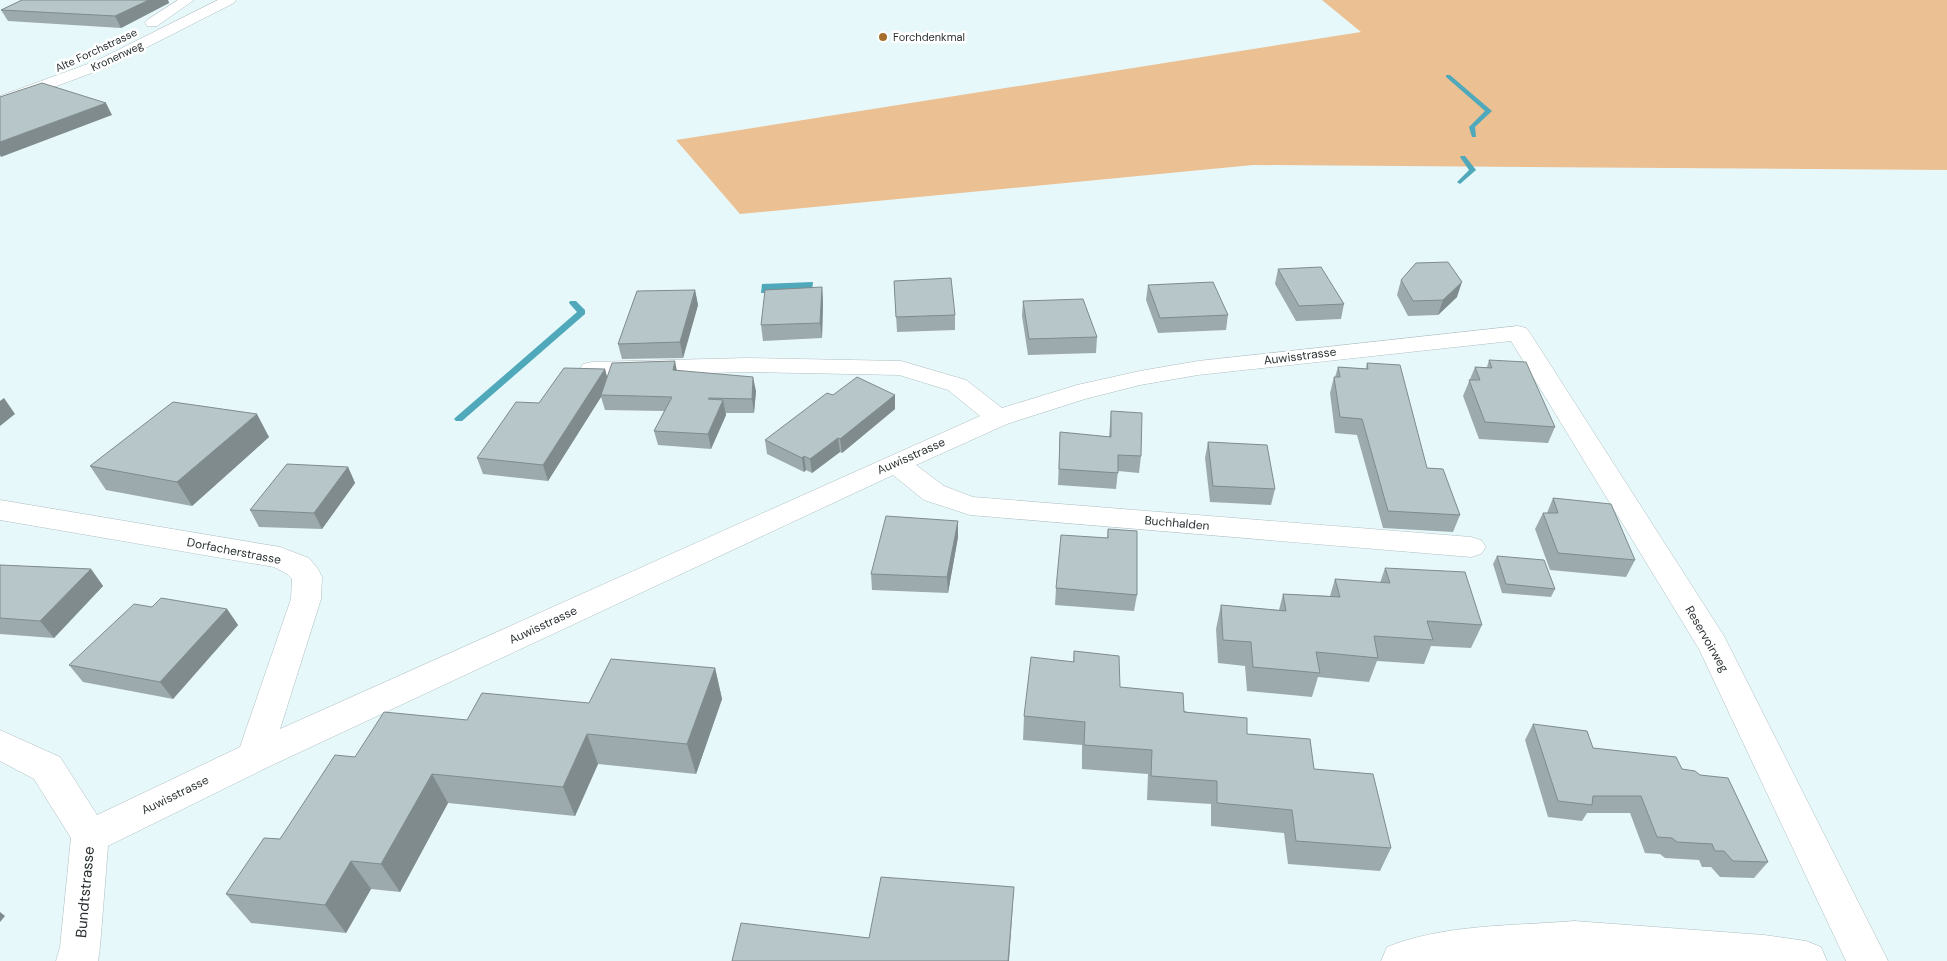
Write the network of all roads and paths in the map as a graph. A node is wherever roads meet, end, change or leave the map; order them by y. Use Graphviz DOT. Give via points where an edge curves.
graph roads {
  1 [pos="187,0"];
  2 [pos="230,0"];
  3 [pos="0,91"];
  4 [pos="0,102"];
  5 [pos="1518,334"];
  6 [pos="592,369"];
  7 [pos="998,418"];
  8 [pos="896,463"];
  9 [pos="0,510"];
  10 [pos="1471,547"];
  11 [pos="0,745"];
  12 [pos="254,757"];
  13 [pos="90,836"];
  14 [pos="76,961"];
  15 [pos="1402,961"];
  16 [pos="1806,961"];
  17 [pos="1867,961"];
  1 -- 3 [label="street, Alte Forchstrasse" via="162,18 88,55"];
  2 -- 4 [label="street, Kronenweg" via="102,64"];
  5 -- 7 [label="street, Auwisstrasse" via="1198,368 1104,387"];
  5 -- 17 [label="street, Reservoirweg" via="1713,645"];
  6 -- 7 [label="street" via="747,365 901,368 957,385"];
  7 -- 8 [label="street, Auwisstrasse"];
  8 -- 10 [label="street, Buchhalden" via="934,493 970,506"];
  8 -- 12 [label="street, Auwisstrasse"];
  9 -- 12 [label="street, Dorfacherstrasse" via="280,558 298,566 307,577 306,599"];
  11 -- 13 [label="street, Bundtstrasse" via="47,768"];
  12 -- 13 [label="street, Auwisstrasse"];
  13 -- 14 [label="street, Bundtstrasse"];
  15 -- 16 [label="street" via="1445,951 1574,941"];
}
